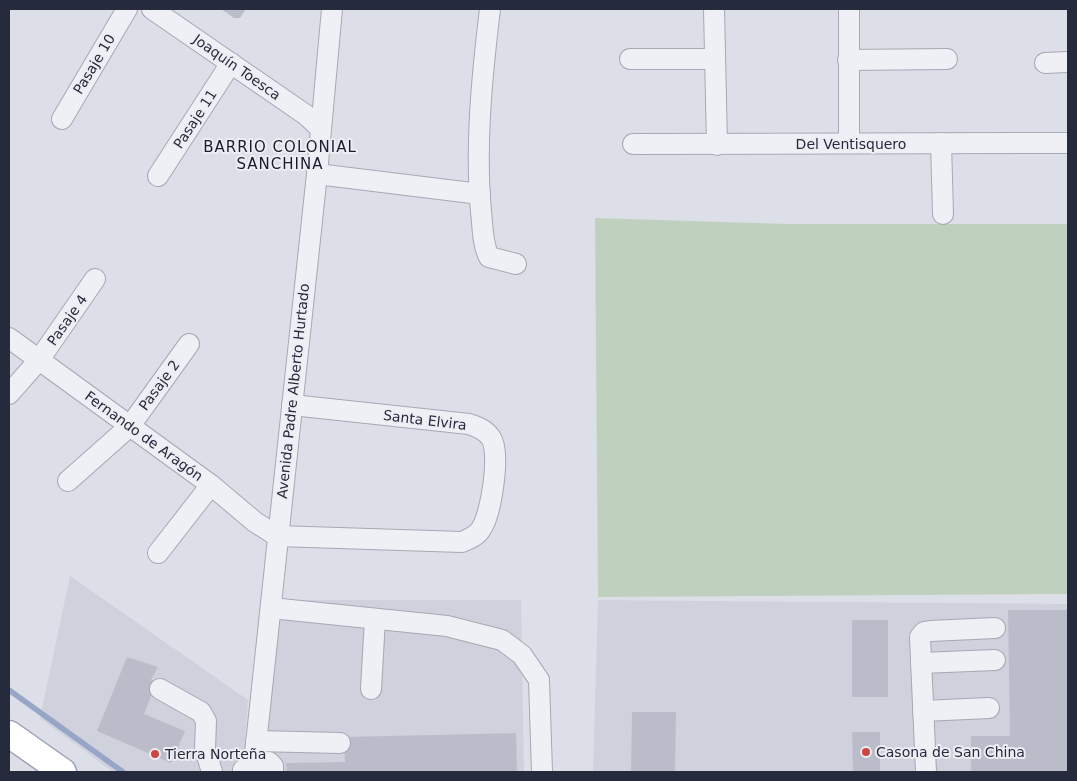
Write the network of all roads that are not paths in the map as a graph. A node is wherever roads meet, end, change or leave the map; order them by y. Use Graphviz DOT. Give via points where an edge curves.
graph roads {
  1 [pos="127,9"];
  2 [pos="152,9"];
  3 [pos="332,9"];
  4 [pos="490,9"];
  5 [pos="714,9"];
  6 [pos="848,9"];
  7 [pos="630,59"];
  8 [pos="715,59"];
  9 [pos="947,59"];
  10 [pos="848,60"];
  11 [pos="1068,62"];
  12 [pos="232,63"];
  13 [pos="1045,63"];
  14 [pos="62,119"];
  15 [pos="320,128"];
  16 [pos="1068,142"];
  17 [pos="941,143"];
  18 [pos="633,144"];
  19 [pos="849,144"];
  20 [pos="717,145"];
  21 [pos="317,174"];
  22 [pos="158,176"];
  23 [pos="480,194"];
  24 [pos="943,214"];
  25 [pos="516,264"];
  26 [pos="96,279"];
  27 [pos="9,338"];
  28 [pos="188,344"];
  29 [pos="39,360"];
  30 [pos="9,394"];
  31 [pos="292,405"];
  32 [pos="130,426"];
  33 [pos="68,481"];
  34 [pos="211,485"];
  35 [pos="277,536"];
  36 [pos="158,553"];
  37 [pos="271,608"];
  38 [pos="376,619"];
  39 [pos="995,628"];
  40 [pos="995,660"];
  41 [pos="921,663"];
  42 [pos="160,688"];
  43 [pos="371,689"];
  44 [pos="989,708"];
  45 [pos="923,711"];
  46 [pos="9,734"];
  47 [pos="338,749"];
  48 [pos="251,761"];
  49 [pos="63,772"];
  50 [pos="212,772"];
  51 [pos="273,772"];
  52 [pos="542,772"];
  53 [pos="926,772"];
  1 -- 14 [label="street, Pasaje 10"];
  2 -- 12 [label="street, Joaquín Toesca"];
  3 -- 15 [label="street, Avenida Padre Alberto Hurtado"];
  4 -- 23 [label="street" via="481,87"];
  5 -- 8 [label="street"];
  6 -- 10 [label="street"];
  7 -- 8 [label="street"];
  8 -- 20 [label="street"];
  9 -- 10 [label="street"];
  10 -- 19 [label="street"];
  11 -- 13 [label="street"];
  12 -- 15 [label="street, Joaquín Toesca"];
  12 -- 22 [label="street, Pasaje 11"];
  15 -- 21 [label="street, Avenida Padre Alberto Hurtado"];
  16 -- 17 [label="street, Del Ventisquero"];
  17 -- 19 [label="street, Del Ventisquero"];
  17 -- 24 [label="street"];
  18 -- 20 [label="street, Del Ventisquero"];
  19 -- 20 [label="street, Del Ventisquero"];
  21 -- 23 [label="street"];
  21 -- 31 [label="street, Avenida Padre Alberto Hurtado"];
  23 -- 25 [label="street" via="484,245 489,257"];
  26 -- 29 [label="street, Pasaje 4"];
  27 -- 29 [label="street, Fernando de Aragón"];
  28 -- 32 [label="street, Pasaje 2"];
  29 -- 30 [label="street, Pasaje 4"];
  29 -- 32 [label="street, Fernando de Aragón"];
  31 -- 35 [label="street, Avenida Padre Alberto Hurtado"];
  31 -- 35 [label="street, Santa Elvira" via="475,426 491,438 496,448 493,487 481,530 462,542"];
  32 -- 33 [label="street, Pasaje 2"];
  32 -- 34 [label="street, Fernando de Aragón"];
  34 -- 35 [label="street, Fernando de Aragón"];
  34 -- 36 [label="street"];
  35 -- 37 [label="street, Avenida Padre Alberto Hurtado"];
  37 -- 38 [label="street"];
  37 -- 48 [label="street, Avenida Padre Alberto Hurtado"];
  38 -- 43 [label="street"];
  38 -- 52 [label="street" via="447,626 502,640 522,656 539,680"];
  39 -- 41 [label="street" via="924,632 920,637"];
  40 -- 41 [label="street"];
  41 -- 45 [label="street"];
  42 -- 50 [label="street" via="201,712 206,721 205,749"];
  44 -- 45 [label="street"];
  45 -- 53 [label="street"];
  46 -- 49 [label="main road"];
  47 -- 48 [label="street"];
  48 -- 51 [label="street" via="269,762"];
}
